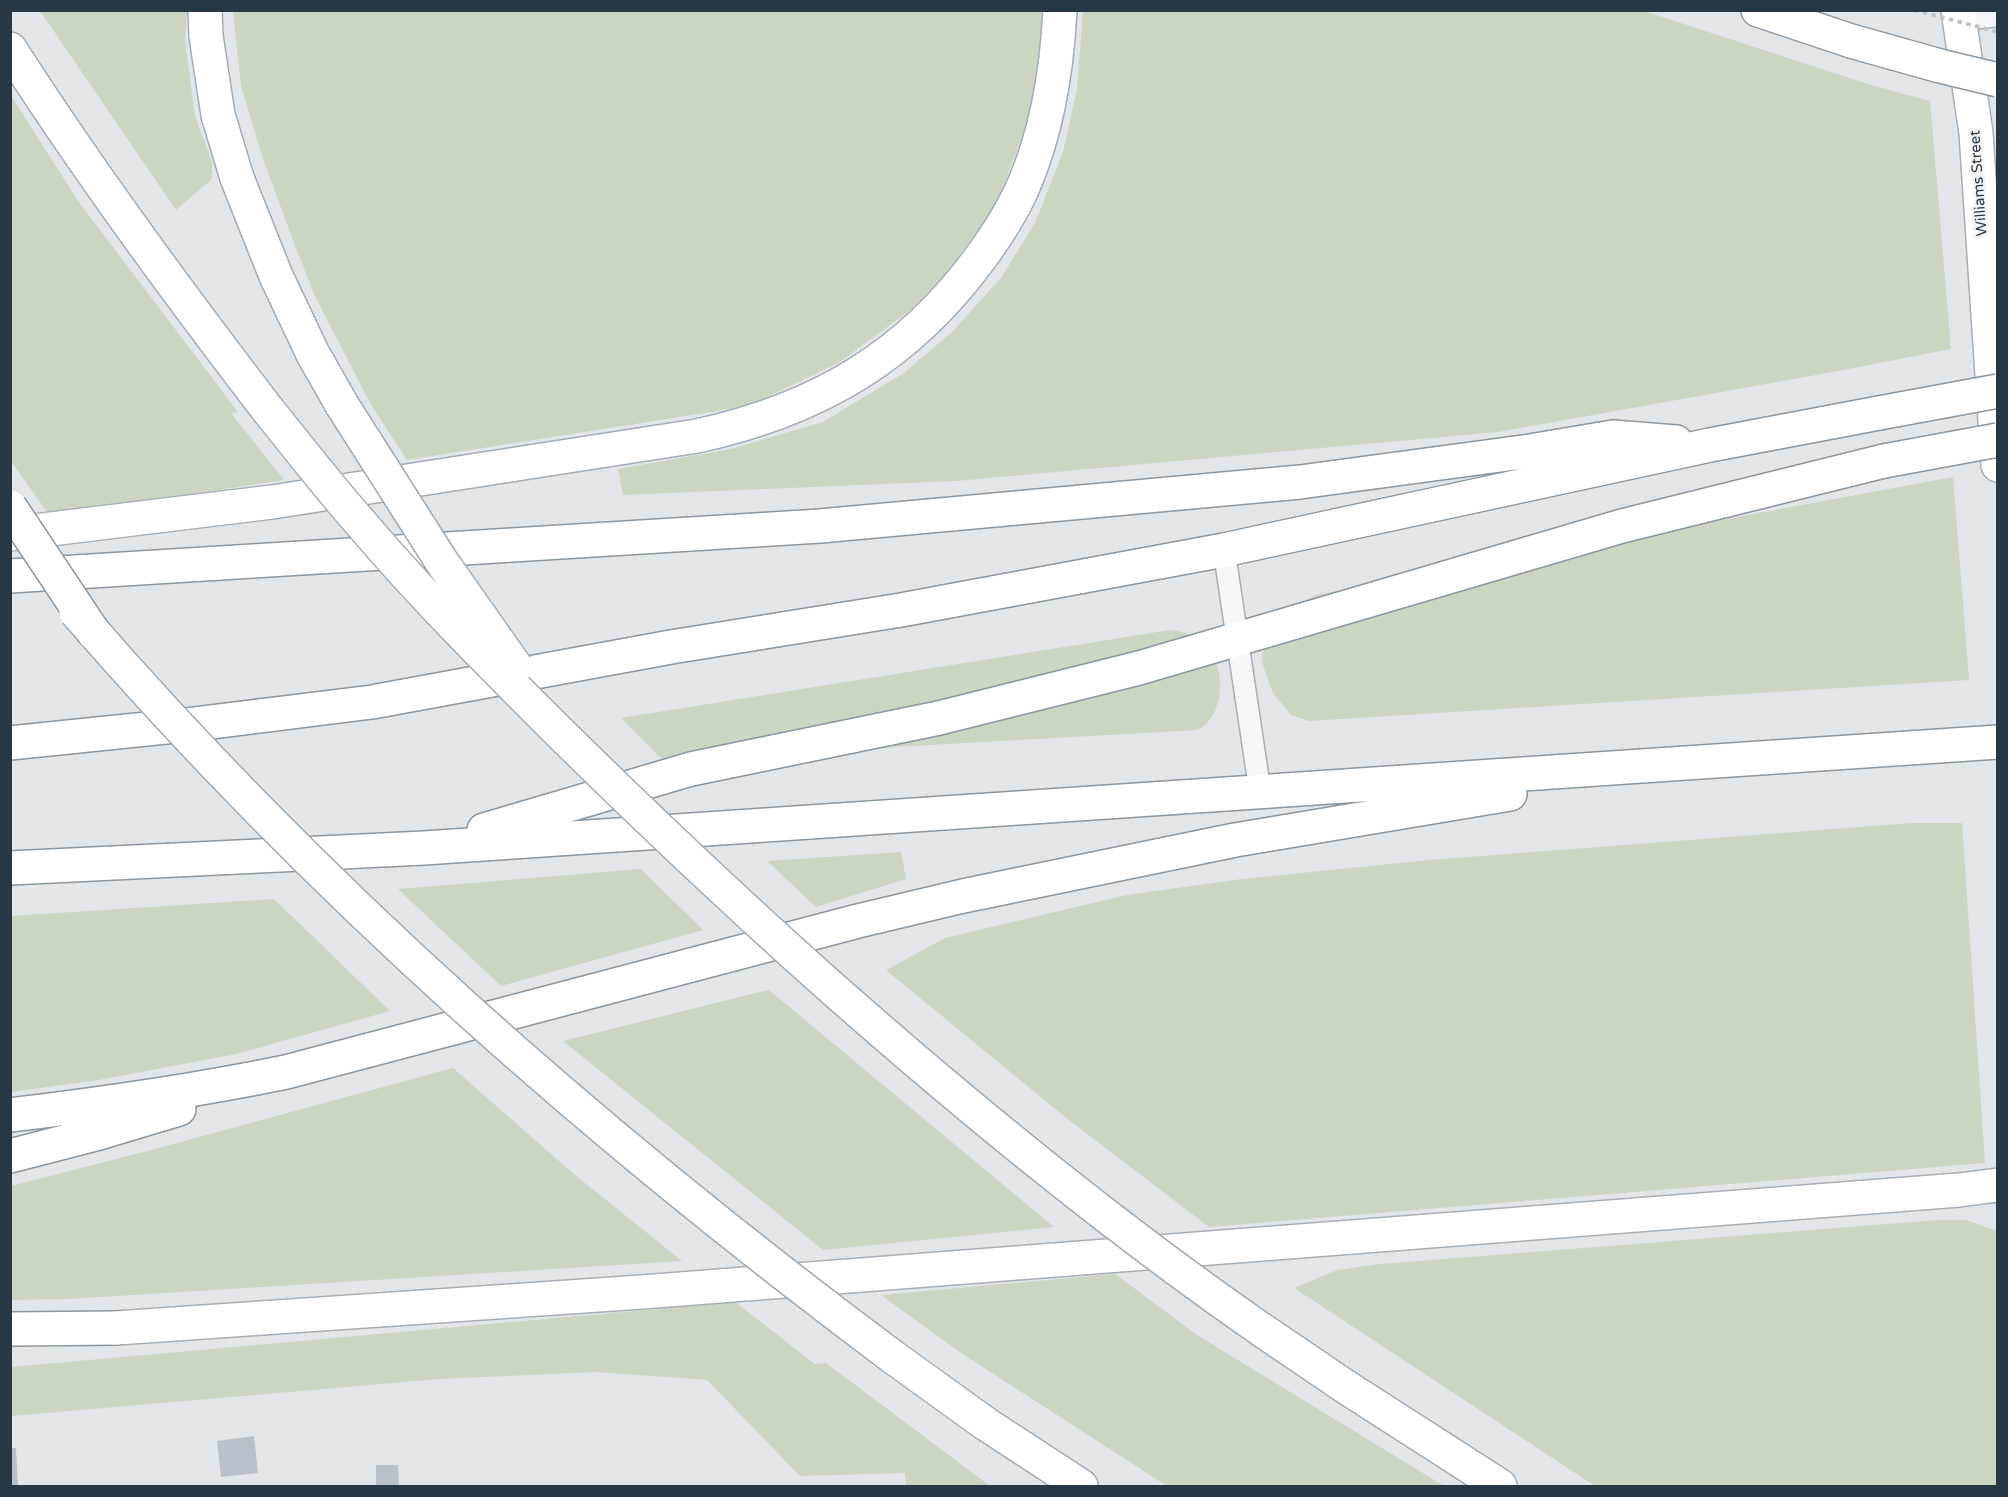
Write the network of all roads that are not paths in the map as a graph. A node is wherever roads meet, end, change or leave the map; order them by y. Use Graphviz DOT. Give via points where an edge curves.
graph roads {
  1 [pos="205,10"];
  2 [pos="1060,10"];
  3 [pos="1758,10"];
  4 [pos="1994,10"];
  5 [pos="1959,12"];
  6 [pos="10,49"];
  7 [pos="1998,80"];
  8 [pos="1998,391"];
  9 [pos="1998,440"];
  10 [pos="1710,445"];
  11 [pos="1998,465"];
  12 [pos="10,507"];
  13 [pos="10,534"];
  14 [pos="1224,550"];
  15 [pos="10,576"];
  16 [pos="94,633"];
  17 [pos="1238,639"];
  18 [pos="1998,742"];
  19 [pos="10,743"];
  20 [pos="1803,755"];
  21 [pos="587,759"];
  22 [pos="1260,791"];
  23 [pos="424,848"];
  24 [pos="10,868"];
  25 [pos="286,1072"];
  26 [pos="10,1115"];
  27 [pos="10,1156"];
  28 [pos="1998,1185"];
  29 [pos="116,1328"];
  30 [pos="10,1329"];
  31 [pos="10,1341"];
  32 [pos="1081,1486"];
  33 [pos="1500,1486"];
  1 -- 21 [label="main road, bridge" via="218,115 237,178 276,276 313,354 448,571"];
  2 -- 13 [label="main road" via="1058,53 1049,104 1032,164 1002,227 963,282 917,330 859,374 800,404 731,429 697,436 272,502"];
  3 -- 7 [label="main road, bridge" via="1851,41"];
  4 -- 5 [label="street"];
  5 -- 11 [label="main road, Williams Street" via="1976,133"];
  6 -- 21 [label="main road, bridge" via="147,250 358,521 473,646"];
  8 -- 10 [label="main road, bridge"];
  9 -- 17 [label="main road, bridge" via="1884,461 1622,526"];
  10 -- 14 [label="main road"];
  10 -- 15 [label="main road" via="1612,436 1300,482 820,526"];
  12 -- 16 [label="main road, bridge"];
  13 -- 16 [label="main road, bridge"];
  14 -- 17 [label="lane"];
  14 -- 19 [label="main road" via="372,702"];
  16 -- 32 [label="main road, bridge" via="291,843 477,1020 596,1123 732,1234 893,1357"];
  17 -- 22 [label="lane"];
  17 -- 23 [label="main road" via="939,718 691,769"];
  18 -- 20 [label="main road"];
  20 -- 22 [label="main road"];
  20 -- 25 [label="main road" via="1430,806 1067,873 858,921"];
  21 -- 33 [label="main road, bridge" via="767,931 895,1044 1118,1225 1262,1330"];
  22 -- 23 [label="main road"];
  23 -- 24 [label="main road"];
  25 -- 26 [label="main road" via="109,1103"];
  25 -- 27 [label="main road" via="120,1128"];
  28 -- 29 [label="main road" via="876,1275"];
  29 -- 30 [label="main road"];
  29 -- 31 [label="main road"];
}
